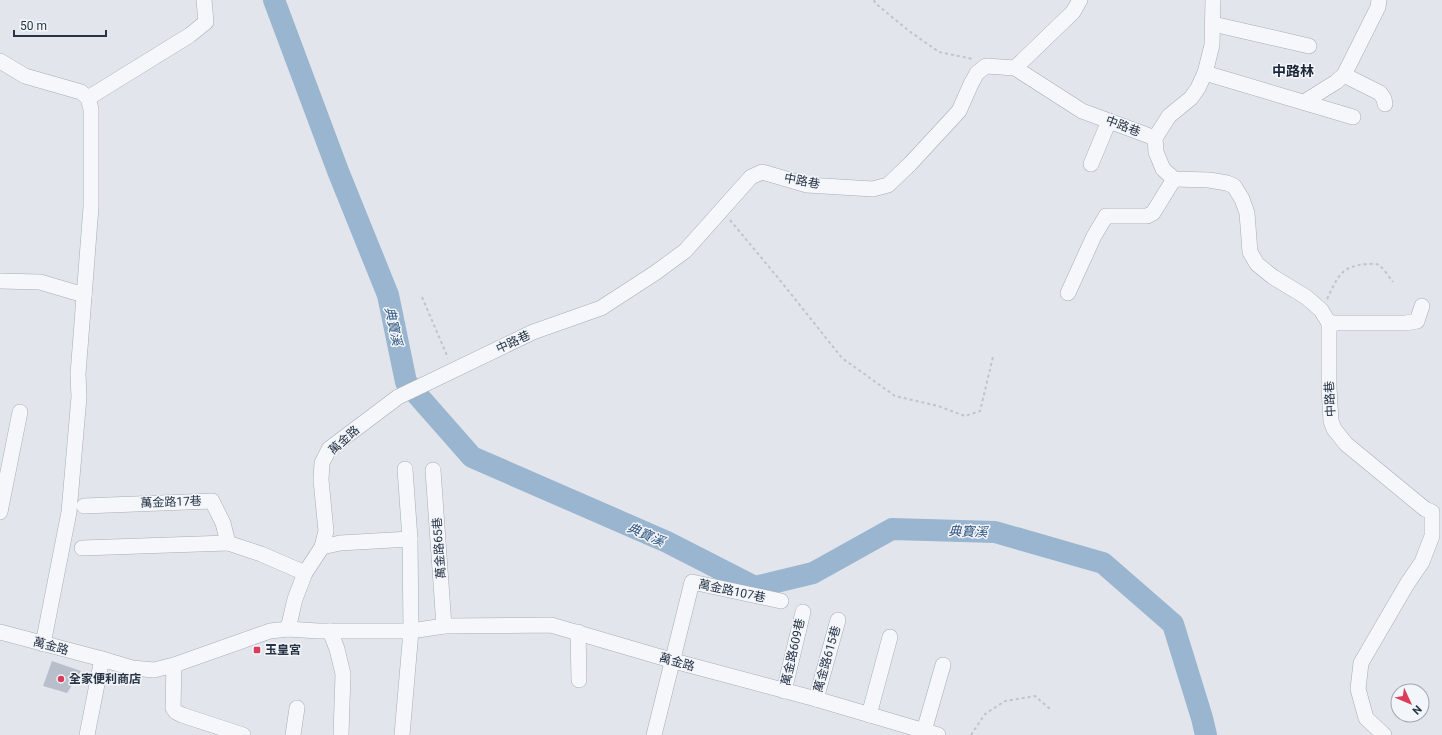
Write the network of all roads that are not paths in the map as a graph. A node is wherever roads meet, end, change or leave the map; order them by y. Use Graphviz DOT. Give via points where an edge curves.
graph roads {
  1 [pos="204,0"];
  2 [pos="1080,0"];
  3 [pos="1213,0"];
  4 [pos="1379,0"];
  5 [pos="1212,24"];
  6 [pos="1309,46"];
  7 [pos="0,62"];
  8 [pos="1015,68"];
  9 [pos="1205,73"];
  10 [pos="1344,75"];
  11 [pos="88,98"];
  12 [pos="1304,102"];
  13 [pos="1385,104"];
  14 [pos="1353,117"];
  15 [pos="1109,121"];
  16 [pos="1155,138"];
  17 [pos="1091,164"];
  18 [pos="1174,179"];
  19 [pos="0,281"];
  20 [pos="1068,293"];
  21 [pos="84,295"];
  22 [pos="1422,306"];
  23 [pos="1330,323"];
  24 [pos="438,377"];
  25 [pos="20,412"];
  26 [pos="405,469"];
  27 [pos="433,470"];
  28 [pos="84,506"];
  29 [pos="0,512"];
  30 [pos="410,538"];
  31 [pos="228,543"];
  32 [pos="82,548"];
  33 [pos="322,548"];
  34 [pos="305,573"];
  35 [pos="781,601"];
  36 [pos="803,612"];
  37 [pos="838,620"];
  38 [pos="444,626"];
  39 [pos="288,629"];
  40 [pos="330,631"];
  41 [pos="411,631"];
  42 [pos="0,632"];
  43 [pos="578,632"];
  44 [pos="890,637"];
  45 [pos="43,644"];
  46 [pos="102,659"];
  47 [pos="674,661"];
  48 [pos="174,664"];
  49 [pos="943,665"];
  50 [pos="579,680"];
  51 [pos="784,691"];
  52 [pos="816,698"];
  53 [pos="297,708"];
  54 [pos="869,715"];
  55 [pos="931,733"];
  56 [pos="87,735"];
  57 [pos="243,735"];
  58 [pos="293,735"];
  59 [pos="341,735"];
  60 [pos="402,735"];
  61 [pos="654,735"];
  62 [pos="1384,735"];
  1 -- 11 [label="street" via="206,22 190,36"];
  2 -- 8 [label="street" via="1073,12"];
  3 -- 5 [label="street, 中路巷"];
  4 -- 10 [label="street" via="1378,7"];
  5 -- 6 [label="street"];
  5 -- 9 [label="street, 中路巷" via="1212,45"];
  7 -- 11 [label="street" via="26,76 81,92"];
  8 -- 15 [label="street, 中路巷" via="1082,111"];
  8 -- 24 [label="street, 中路巷" via="986,66 978,73 959,111 888,185 873,189 807,185 762,172 751,177 685,251 602,308 533,332"];
  9 -- 12 [label="street"];
  9 -- 16 [label="street, 中路巷" via="1191,98 1169,116"];
  10 -- 12 [label="street"];
  10 -- 13 [label="street" via="1380,93"];
  11 -- 21 [label="street" via="91,109 92,207"];
  12 -- 14 [label="street"];
  15 -- 16 [label="street, 中路巷"];
  15 -- 17 [label="street"];
  16 -- 18 [label="street, 中路巷" via="1156,152 1163,169"];
  18 -- 20 [label="street" via="1152,213 1147,216 1106,216"];
  18 -- 23 [label="street" via="1209,180 1234,186 1247,213 1250,252 1257,264 1306,297 1321,310"];
  19 -- 21 [label="street" via="40,282"];
  21 -- 45 [label="street" via="78,374 79,397 69,512"];
  22 -- 23 [label="street" via="1417,321"];
  23 -- 62 [label="street, 中路巷" via="1330,421 1334,429 1346,444 1432,512 1432,536 1422,562 1361,663 1358,689 1366,718"];
  24 -- 33 [label="street, 萬金路" via="398,397 329,450 322,463 326,531"];
  25 -- 29 [label="street"];
  26 -- 30 [label="street"];
  27 -- 38 [label="street, 萬金路65巷"];
  28 -- 31 [label="street, 萬金路17巷" via="212,501 223,523"];
  30 -- 33 [label="street" via="340,543"];
  30 -- 41 [label="street"];
  31 -- 32 [label="street"];
  31 -- 34 [label="street"];
  33 -- 34 [label="street, 萬金路"];
  34 -- 39 [label="street, 萬金路" via="295,599"];
  35 -- 47 [label="street, 萬金路107巷" via="692,582"];
  36 -- 51 [label="street, 萬金路609巷"];
  37 -- 52 [label="street, 萬金路615巷"];
  38 -- 41 [label="street, 萬金路"];
  38 -- 43 [label="street, 萬金路" via="551,625"];
  39 -- 40 [label="street, 萬金路"];
  39 -- 48 [label="street, 萬金路" via="270,632"];
  40 -- 41 [label="street, 萬金路"];
  40 -- 59 [label="street" via="343,674"];
  41 -- 60 [label="street"];
  42 -- 45 [label="street, 萬金路"];
  43 -- 47 [label="street, 萬金路"];
  43 -- 50 [label="street"];
  44 -- 54 [label="street"];
  45 -- 46 [label="street, 萬金路"];
  46 -- 48 [label="street, 萬金路" via="132,668 154,670"];
  46 -- 56 [label="street"];
  47 -- 51 [label="street, 萬金路"];
  47 -- 61 [label="street"];
  48 -- 57 [label="street" via="173,708 176,712"];
  49 -- 55 [label="street"];
  51 -- 52 [label="street, 萬金路"];
  52 -- 54 [label="street, 萬金路"];
  53 -- 58 [label="street"];
  54 -- 55 [label="street, 萬金路"];
}
